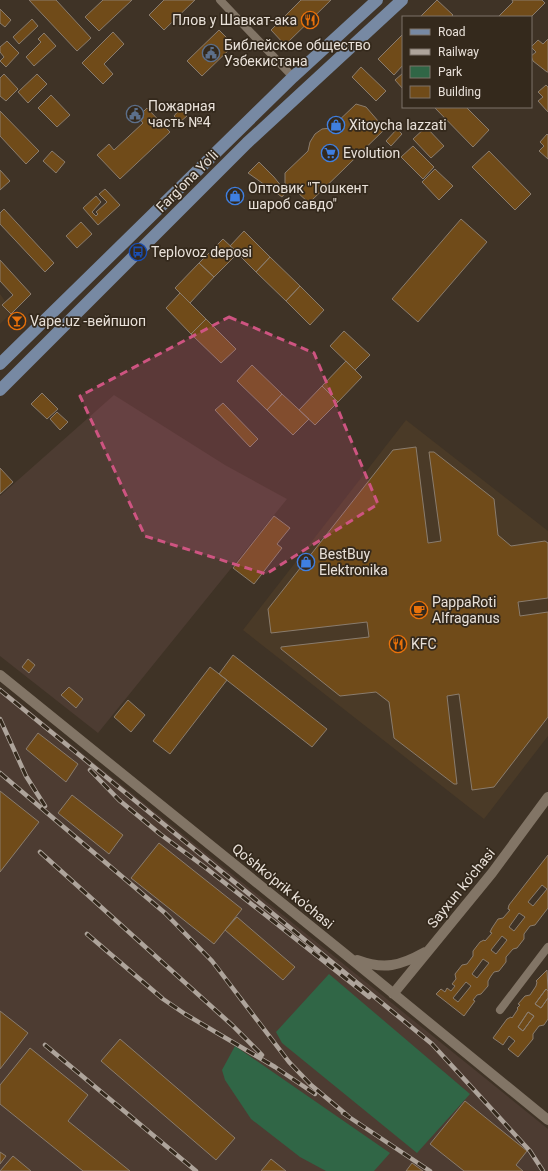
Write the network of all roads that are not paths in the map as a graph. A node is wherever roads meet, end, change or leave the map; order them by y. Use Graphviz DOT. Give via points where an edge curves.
graph roads {
  1 [pos="220,0"];
  2 [pos="402,0"];
  3 [pos="374,2"];
  4 [pos="293,77"];
  5 [pos="0,364"];
  6 [pos="0,390"];
  7 [pos="0,676"];
  8 [pos="547,800"];
  9 [pos="548,948"];
  10 [pos="428,950"];
  11 [pos="345,954"];
  12 [pos="393,994"];
  13 [pos="500,1010"];
  14 [pos="548,1120"];
  1 -- 4 [label="street"];
  2 -- 6 [label="main road, Farg'ona Yo'li" via="247,143"];
  3 -- 4 [label="main road, Farg'ona Yo'li"];
  4 -- 5 [label="main road, Farg'ona Yo'li"];
  7 -- 11 [label="street, Qo'shko'prik ko'chasi"];
  8 -- 10 [label="street, Sayxun ko'chasi" via="492,873"];
  9 -- 13 [label="street"];
  10 -- 11 [label="street" via="409,960 388,966 366,963"];
  10 -- 12 [label="street, Sayxun ko'chasi"];
  11 -- 12 [label="street, Qo'shko'prik ko'chasi"];
  12 -- 14 [label="street, Qo'shko'prik ko'chasi"];
}
